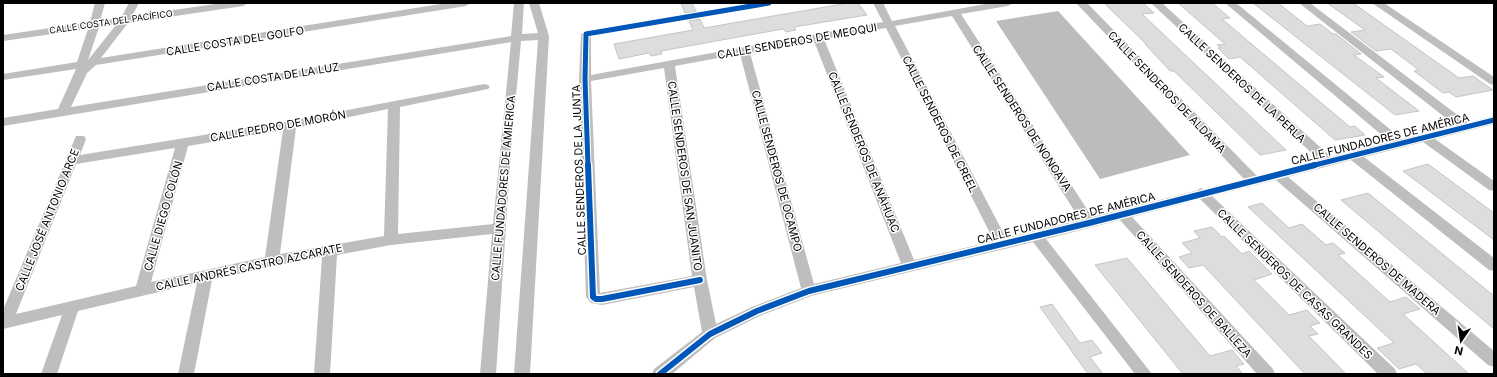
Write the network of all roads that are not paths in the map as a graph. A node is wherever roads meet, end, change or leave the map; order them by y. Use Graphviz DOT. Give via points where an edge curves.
graph roads {
  1 [pos="100,3"];
  2 [pos="134,3"];
  3 [pos="243,3"];
  4 [pos="466,3"];
  5 [pos="518,3"];
  6 [pos="534,3"];
  7 [pos="769,3"];
  8 [pos="878,3"];
  9 [pos="1008,3"];
  10 [pos="1081,3"];
  11 [pos="1156,3"];
  12 [pos="1230,3"];
  13 [pos="1304,3"];
  14 [pos="1378,3"];
  15 [pos="955,12"];
  16 [pos="124,20"];
  17 [pos="94,25"];
  18 [pos="889,25"];
  19 [pos="544,36"];
  20 [pos="3,38"];
  21 [pos="516,38"];
  22 [pos="818,38"];
  23 [pos="744,51"];
  24 [pos="669,65"];
  25 [pos="85,66"];
  26 [pos="3,77"];
  27 [pos="585,79"];
  28 [pos="1494,82"];
  29 [pos="484,87"];
  30 [pos="394,105"];
  31 [pos="62,113"];
  32 [pos="3,122"];
  33 [pos="1492,122"];
  34 [pos="290,125"];
  35 [pos="1466,127"];
  36 [pos="1426,138"];
  37 [pos="80,139"];
  38 [pos="183,144"];
  39 [pos="1400,144"];
  40 [pos="1354,156"];
  41 [pos="72,161"];
  42 [pos="1329,162"];
  43 [pos="1278,175"];
  44 [pos="1252,180"];
  45 [pos="1494,187"];
  46 [pos="1202,193"];
  47 [pos="1122,214"];
  48 [pos="1089,223"];
  49 [pos="499,228"];
  50 [pos="1036,236"];
  51 [pos="390,240"];
  52 [pos="1002,244"];
  53 [pos="330,250"];
  54 [pos="272,261"];
  55 [pos="909,266"];
  56 [pos="1494,266"];
  57 [pos="206,275"];
  58 [pos="700,280"];
  59 [pos="142,289"];
  60 [pos="810,290"];
  61 [pos="72,306"];
  62 [pos="4,323"];
  63 [pos="710,334"];
  64 [pos="1494,360"];
  65 [pos="492,372"];
  66 [pos="49,374"];
  67 [pos="186,374"];
  68 [pos="322,374"];
  69 [pos="522,374"];
  70 [pos="660,374"];
  71 [pos="1144,374"];
  72 [pos="1267,374"];
  73 [pos="1389,374"];
  1 -- 17 [label="street"];
  2 -- 16 [label="street"];
  3 -- 16 [label="street, CALLE COSTA DEL PACÍFICO"];
  4 -- 25 [label="street, CALLE COSTA DEL GOLFO"];
  5 -- 21 [label="street, CALLE FUNDADORES DE AMIERICA"];
  6 -- 19 [label="street"];
  7 -- 27 [label="street, CALLE SENDEROS DE LA JUNTA" via="586,34"];
  8 -- 18 [label="street, CALLE SENDEROS DE CREEL"];
  9 -- 15 [label="street, CALLE SENDEROS DE MEOQUI"];
  10 -- 44 [label="street, CALLE SENDEROS DE ALDAMA"];
  11 -- 42 [label="street, CALLE SENDEROS DE LA PERLA"];
  12 -- 39 [label="street"];
  13 -- 35 [label="street"];
  14 -- 28 [label="street"];
  15 -- 18 [label="street, CALLE SENDEROS DE MEOQUI"];
  15 -- 48 [label="street, CALLE SENDEROS DE NONOAVA"];
  16 -- 17 [label="street, CALLE COSTA DEL PACÍFICO"];
  16 -- 25 [label="street"];
  17 -- 20 [label="street, CALLE COSTA DEL PACÍFICO"];
  17 -- 25 [label="street" via="85,50"];
  18 -- 22 [label="street, CALLE SENDEROS DE MEOQUI"];
  18 -- 52 [label="street, CALLE SENDEROS DE CREEL"];
  19 -- 21 [label="street, CALLE COSTA DE LA LUZ"];
  19 -- 69 [label="street"];
  21 -- 31 [label="street, CALLE COSTA DE LA LUZ"];
  21 -- 49 [label="street, CALLE FUNDADORES DE AMIERICA"];
  22 -- 23 [label="street, CALLE SENDEROS DE MEOQUI"];
  22 -- 55 [label="street, CALLE SENDEROS DE ANÁHUAC"];
  23 -- 24 [label="street, CALLE SENDEROS DE MEOQUI"];
  23 -- 60 [label="street, CALLE SENDEROS DE OCAMPO"];
  24 -- 27 [label="street, CALLE SENDEROS DE MEOQUI"];
  24 -- 58 [label="street, CALLE SENDEROS DE SAN JUANITO"];
  25 -- 26 [label="street, CALLE COSTA DEL GOLFO"];
  25 -- 31 [label="street"];
  27 -- 58 [label="street, CALLE SENDEROS DE LA JUNTA" via="594,298 602,299"];
  29 -- 30 [label="street, CALLE PEDRO DE MORÓN"];
  30 -- 34 [label="street, CALLE PEDRO DE MORÓN"];
  30 -- 51 [label="street"];
  31 -- 32 [label="street, CALLE COSTA DE LA LUZ"];
  33 -- 35 [label="street, CALLE FUNDADORES DE AMÉRICA"];
  34 -- 38 [label="street, CALLE PEDRO DE MORÓN"];
  34 -- 54 [label="street"];
  35 -- 36 [label="street, CALLE FUNDADORES DE AMÉRICA"];
  36 -- 39 [label="street, CALLE FUNDADORES DE AMÉRICA"];
  36 -- 45 [label="street"];
  37 -- 41 [label="street, CALLE JOSÉ ANTONIO ARCE"];
  38 -- 41 [label="street, CALLE PEDRO DE MORÓN"];
  38 -- 59 [label="street, CALLE DIEGO COLÓN"];
  39 -- 40 [label="street, CALLE FUNDADORES DE AMÉRICA"];
  40 -- 42 [label="street, CALLE FUNDADORES DE AMÉRICA"];
  40 -- 56 [label="street"];
  41 -- 62 [label="street, CALLE JOSÉ ANTONIO ARCE"];
  42 -- 43 [label="street, CALLE FUNDADORES DE AMÉRICA"];
  43 -- 44 [label="street, CALLE FUNDADORES DE AMÉRICA"];
  43 -- 64 [label="street, CALLE SENDEROS DE MADERA"];
  44 -- 46 [label="street, CALLE FUNDADORES DE AMÉRICA"];
  46 -- 47 [label="street, CALLE FUNDADORES DE AMÉRICA"];
  46 -- 73 [label="street, CALLE SENDEROS DE CASAS GRANDES"];
  47 -- 48 [label="street, CALLE FUNDADORES DE AMÉRICA"];
  47 -- 72 [label="street, CALLE SENDEROS DE BALLEZA"];
  48 -- 50 [label="street, CALLE FUNDADORES DE AMÉRICA"];
  49 -- 51 [label="street, CALLE ANDRÉS CASTRO AZCARATE"];
  49 -- 65 [label="street, CALLE FUNDADORES DE AMIERICA"];
  50 -- 52 [label="street, CALLE FUNDADORES DE AMÉRICA"];
  50 -- 71 [label="street"];
  51 -- 53 [label="street, CALLE ANDRÉS CASTRO AZCARATE"];
  52 -- 55 [label="street, CALLE FUNDADORES DE AMÉRICA"];
  53 -- 54 [label="street, CALLE ANDRÉS CASTRO AZCARATE"];
  53 -- 68 [label="street"];
  54 -- 57 [label="street, CALLE ANDRÉS CASTRO AZCARATE"];
  55 -- 60 [label="street, CALLE FUNDADORES DE AMÉRICA"];
  57 -- 59 [label="street, CALLE ANDRÉS CASTRO AZCARATE"];
  57 -- 67 [label="street"];
  58 -- 63 [label="street, CALLE SENDEROS DE SAN JUANITO"];
  59 -- 61 [label="street, CALLE ANDRÉS CASTRO AZCARATE"];
  60 -- 63 [label="street, CALLE FUNDADORES DE AMÉRICA" via="770,305"];
  61 -- 62 [label="street, CALLE ANDRÉS CASTRO AZCARATE"];
  61 -- 66 [label="street"];
  63 -- 70 [label="street, CALLE FUNDADORES DE AMÉRICA"];
}
